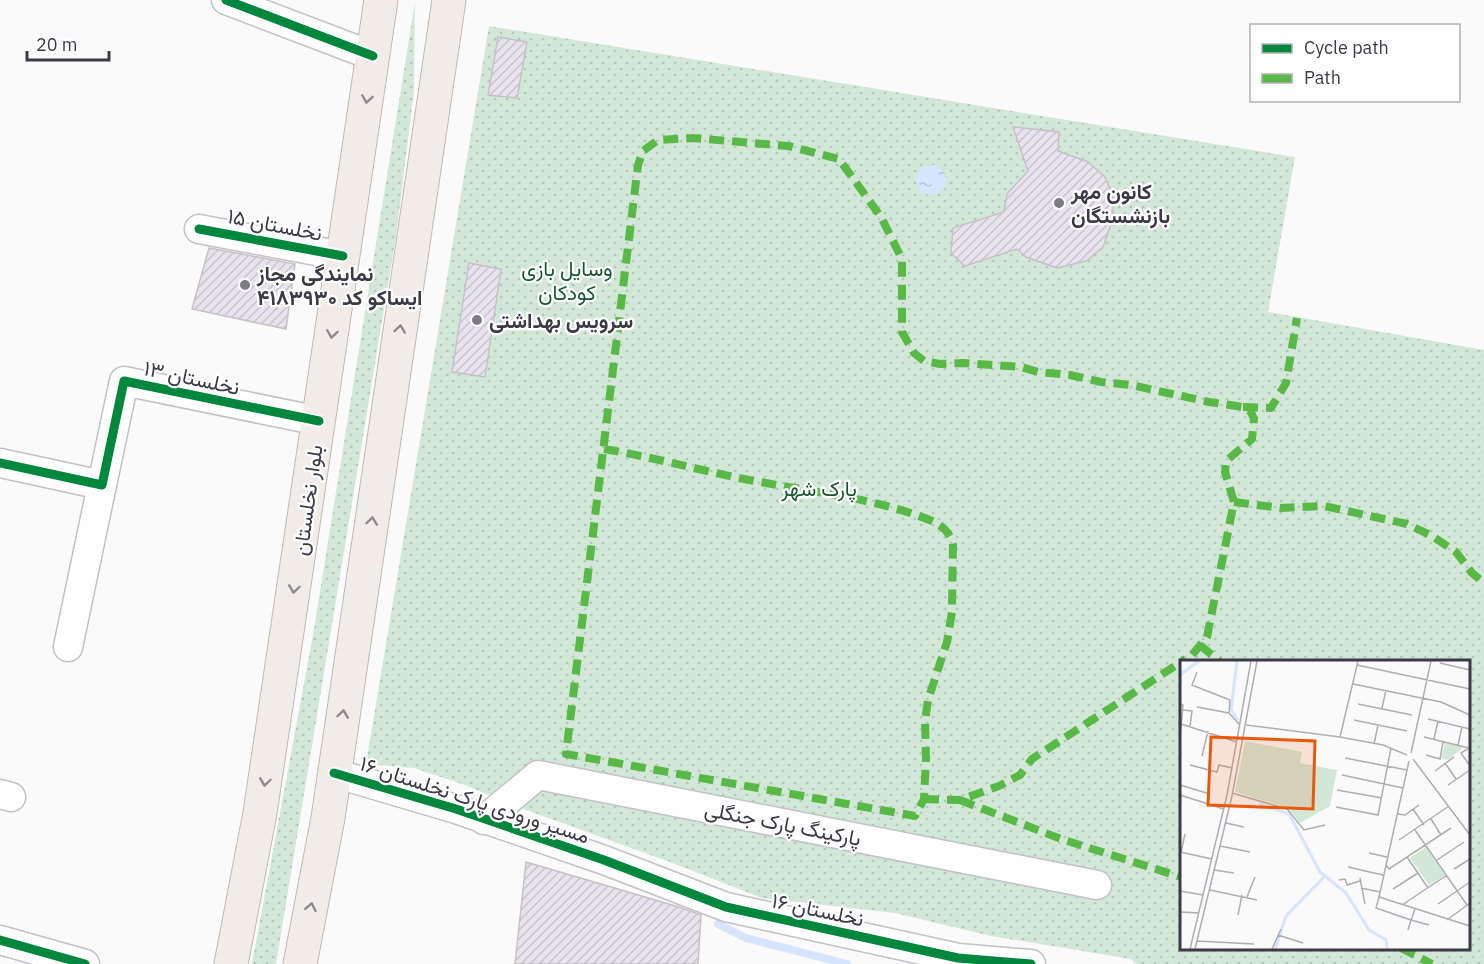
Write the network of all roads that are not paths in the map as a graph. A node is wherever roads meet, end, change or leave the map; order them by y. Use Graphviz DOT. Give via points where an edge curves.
graph roads {
  1 [pos="226,0"];
  2 [pos="381,0"];
  3 [pos="449,0"];
  4 [pos="374,56"];
  5 [pos="199,229"];
  6 [pos="344,256"];
  7 [pos="319,421"];
  8 [pos="0,463"];
  9 [pos="102,484"];
  10 [pos="68,647"];
  11 [pos="334,773"];
  12 [pos="484,820"];
  13 [pos="604,860"];
  14 [pos="1096,885"];
  15 [pos="0,940"];
  16 [pos="85,964"];
  17 [pos="231,964"];
  18 [pos="300,964"];
  19 [pos="1032,964"];
  1 -- 4 [label="street"];
  2 -- 4 [label="main road, بلوار نخلستان"];
  11 -- 3 [label="main road, one-way"];
  4 -- 6 [label="main road, بلوار نخلستان, one-way"];
  5 -- 6 [label="street, نخلستان ۱۵"];
  6 -- 7 [label="main road, بلوار نخلستان, one-way"];
  7 -- 9 [label="street, نخلستان ۱۳" via="124,381"];
  7 -- 17 [label="main road, بلوار نخلستان, one-way" via="261,813"];
  8 -- 9 [label="street"];
  9 -- 10 [label="street"];
  11 -- 12 [label="street, مسیر ورودی پارک نخلستان ۱۶"];
  18 -- 11 [label="main road, one-way"];
  12 -- 13 [label="street, مسیر ورودی پارک نخلستان ۱۶"];
  12 -- 14 [label="street, پارکینگ پارک جنگلی" via="538,775"];
  13 -- 19 [label="street, نخلستان ۱۶" via="726,907 958,958"];
  15 -- 16 [label="street"];
}
